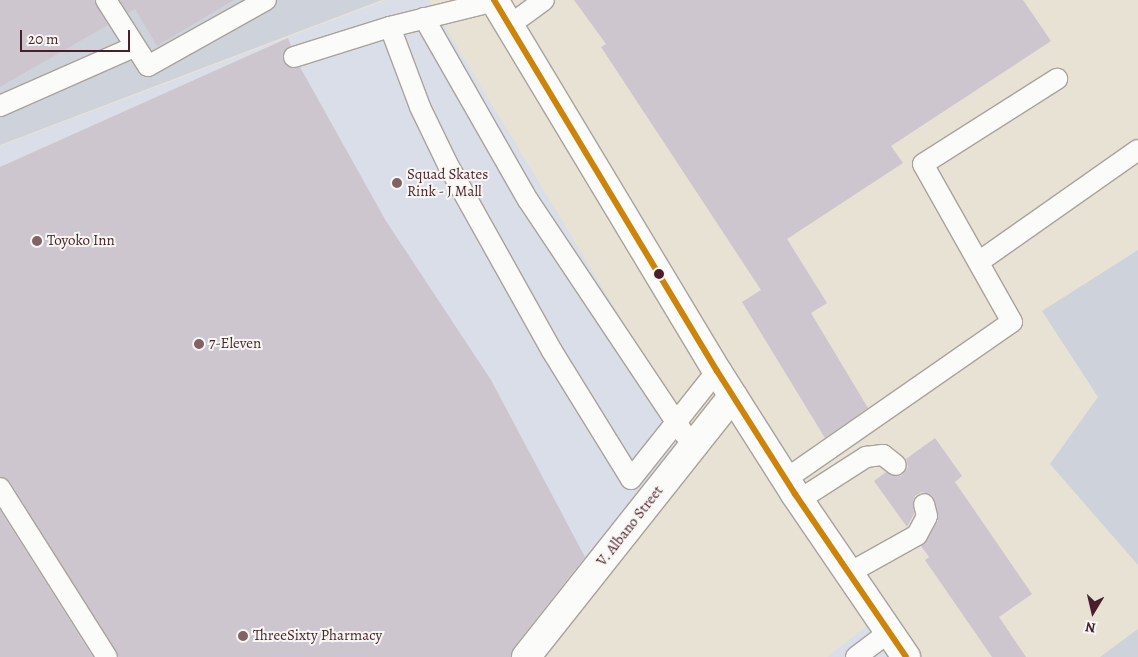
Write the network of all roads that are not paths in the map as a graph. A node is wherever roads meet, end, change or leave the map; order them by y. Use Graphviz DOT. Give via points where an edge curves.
graph roads {
  1 [pos="106,0"];
  2 [pos="266,0"];
  3 [pos="544,0"];
  4 [pos="495,1"];
  5 [pos="424,18"];
  6 [pos="510,25"];
  7 [pos="390,27"];
  8 [pos="134,47"];
  9 [pos="294,57"];
  10 [pos="1058,79"];
  11 [pos="0,106"];
  12 [pos="1138,150"];
  13 [pos="980,261"];
  14 [pos="717,371"];
  15 [pos="733,396"];
  16 [pos="677,423"];
  17 [pos="692,447"];
  18 [pos="896,465"];
  19 [pos="0,488"];
  20 [pos="792,489"];
  21 [pos="924,504"];
  22 [pos="849,573"];
  23 [pos="889,632"];
  24 [pos="107,657"];
  25 [pos="526,657"];
  26 [pos="856,657"];
  27 [pos="906,657"];
  1 -- 8 [label="lane"];
  2 -- 8 [label="lane" via="148,66"];
  3 -- 6 [label="lane"];
  4 -- 5 [label="lane"];
  4 -- 6 [label="main road"];
  5 -- 7 [label="lane"];
  5 -- 16 [label="lane" via="528,200"];
  6 -- 14 [label="main road"];
  7 -- 9 [label="lane"];
  7 -- 16 [label="lane" via="420,107 448,165 552,350 631,479"];
  8 -- 11 [label="lane"];
  10 -- 13 [label="lane" via="923,164"];
  12 -- 13 [label="lane"];
  13 -- 20 [label="lane" via="1012,322"];
  14 -- 15 [label="main road"];
  14 -- 16 [label="lane"];
  15 -- 17 [label="main road, V. Albano Street"];
  15 -- 20 [label="main road"];
  16 -- 17 [label="lane"];
  17 -- 25 [label="main road, V. Albano Street"];
  18 -- 20 [label="lane" via="883,455 866,457"];
  19 -- 24 [label="lane"];
  20 -- 22 [label="main road"];
  21 -- 22 [label="lane" via="926,516 917,535"];
  22 -- 23 [label="main road"];
  23 -- 26 [label="lane"];
  23 -- 27 [label="main road"];
}
